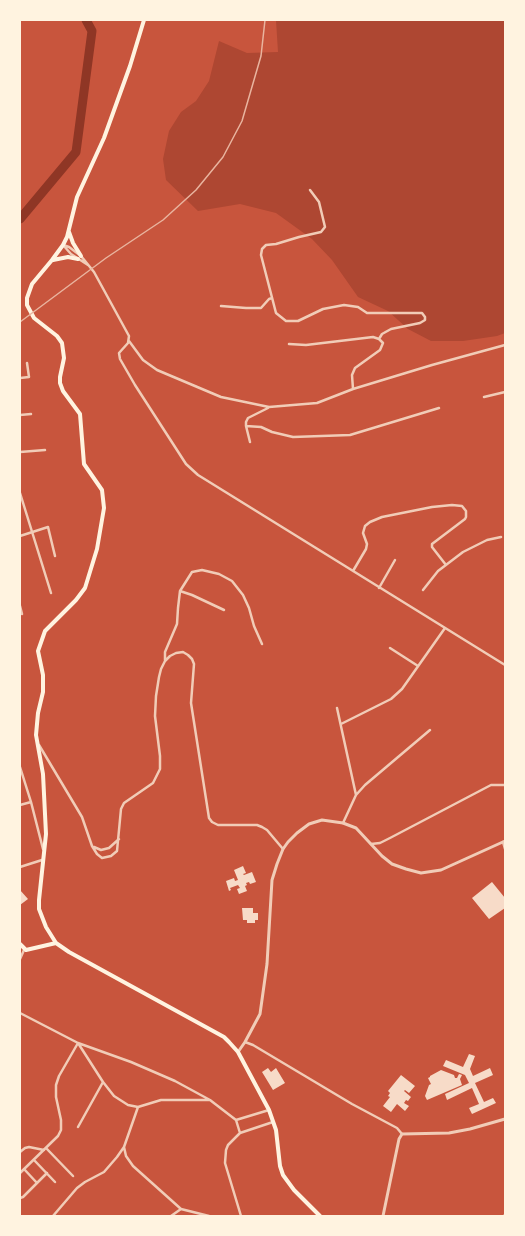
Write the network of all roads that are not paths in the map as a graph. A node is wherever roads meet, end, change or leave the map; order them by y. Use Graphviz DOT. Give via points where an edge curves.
graph roads {
  1 [pos="144,20"];
  2 [pos="310,190"];
  3 [pos="69,231"];
  4 [pos="63,245"];
  5 [pos="80,258"];
  6 [pos="52,260"];
  7 [pos="272,298"];
  8 [pos="221,306"];
  9 [pos="380,339"];
  10 [pos="129,341"];
  11 [pos="289,344"];
  12 [pos="505,344"];
  13 [pos="27,362"];
  14 [pos="20,378"];
  15 [pos="353,389"];
  16 [pos="505,392"];
  17 [pos="484,398"];
  18 [pos="269,407"];
  19 [pos="439,408"];
  20 [pos="31,414"];
  21 [pos="20,415"];
  22 [pos="246,426"];
  23 [pos="250,442"];
  24 [pos="45,450"];
  25 [pos="20,452"];
  26 [pos="20,494"];
  27 [pos="32,532"];
  28 [pos="20,536"];
  29 [pos="501,537"];
  30 [pos="55,556"];
  31 [pos="395,560"];
  32 [pos="446,565"];
  33 [pos="353,571"];
  34 [pos="379,588"];
  35 [pos="423,590"];
  36 [pos="180,591"];
  37 [pos="51,593"];
  38 [pos="20,606"];
  39 [pos="224,610"];
  40 [pos="22,614"];
  41 [pos="445,628"];
  42 [pos="262,644"];
  43 [pos="390,648"];
  44 [pos="165,661"];
  45 [pos="505,665"];
  46 [pos="418,666"];
  47 [pos="337,708"];
  48 [pos="341,724"];
  49 [pos="430,730"];
  50 [pos="37,741"];
  51 [pos="20,767"];
  52 [pos="505,785"];
  53 [pos="356,795"];
  54 [pos="31,802"];
  55 [pos="20,805"];
  56 [pos="343,822"];
  57 [pos="119,839"];
  58 [pos="504,842"];
  59 [pos="371,844"];
  60 [pos="92,846"];
  61 [pos="283,849"];
  62 [pos="505,849"];
  63 [pos="44,851"];
  64 [pos="42,860"];
  65 [pos="20,867"];
  66 [pos="56,943"];
  67 [pos="20,944"];
  68 [pos="24,950"];
  69 [pos="20,959"];
  70 [pos="20,1013"];
  71 [pos="245,1042"];
  72 [pos="78,1044"];
  73 [pos="238,1052"];
  74 [pos="102,1082"];
  75 [pos="210,1100"];
  76 [pos="138,1108"];
  77 [pos="269,1110"];
  78 [pos="505,1119"];
  79 [pos="236,1120"];
  80 [pos="274,1122"];
  81 [pos="78,1127"];
  82 [pos="240,1133"];
  83 [pos="402,1134"];
  84 [pos="124,1146"];
  85 [pos="45,1149"];
  86 [pos="20,1152"];
  87 [pos="34,1160"];
  88 [pos="24,1169"];
  89 [pos="20,1173"];
  90 [pos="47,1173"];
  91 [pos="73,1176"];
  92 [pos="55,1182"];
  93 [pos="37,1183"];
  94 [pos="20,1198"];
  95 [pos="180,1209"];
  96 [pos="53,1216"];
  97 [pos="170,1216"];
  98 [pos="209,1216"];
  99 [pos="241,1216"];
  100 [pos="320,1216"];
  101 [pos="383,1216"];
  1 -- 3 [label="main road" via="104,138 77,197"];
  2 -- 7 [label="street" via="318,202 325,227 320,232 262,249"];
  3 -- 4 [label="main road"];
  3 -- 5 [label="main road"];
  4 -- 5 [label="street"];
  4 -- 6 [label="main road"];
  5 -- 6 [label="main road"];
  5 -- 10 [label="street" via="89,265 128,333"];
  6 -- 50 [label="main road" via="32,284 27,305 34,318 62,343 64,358 60,384 80,414 84,464 102,490 104,508 97,549 84,588 76,600 45,631 38,651 44,692 38,713"];
  7 -- 8 [label="street" via="262,308"];
  7 -- 9 [label="street" via="276,313 286,321 298,321 323,309 344,305 358,307 367,313 422,313 425,317 420,323 391,329 382,334"];
  9 -- 11 [label="street" via="373,337 306,345"];
  9 -- 15 [label="street" via="383,343 380,350 355,368 352,375"];
  10 -- 18 [label="street" via="143,360 157,370 221,397"];
  10 -- 33 [label="street" via="120,351 120,359 186,464 198,475"];
  12 -- 15 [label="street"];
  13 -- 14 [label="street" via="29,377"];
  15 -- 18 [label="street" via="317,403"];
  16 -- 17 [label="street"];
  18 -- 22 [label="street" via="248,418"];
  19 -- 22 [label="street" via="350,435 292,437 261,427"];
  20 -- 21 [label="street"];
  22 -- 23 [label="street"];
  24 -- 25 [label="street"];
  26 -- 27 [label="street"];
  27 -- 28 [label="street"];
  27 -- 30 [label="street" via="48,527"];
  27 -- 37 [label="street"];
  29 -- 32 [label="street" via="480,543"];
  31 -- 34 [label="street"];
  32 -- 33 [label="street" via="432,544 465,519 466,511 462,506 432,507 370,522 363,533 366,549"];
  32 -- 35 [label="street" via="435,574"];
  33 -- 34 [label="street"];
  34 -- 41 [label="street"];
  36 -- 39 [label="street"];
  36 -- 42 [label="street" via="192,572 202,570 219,574 232,582 243,595"];
  36 -- 44 [label="street" via="177,624 165,652"];
  38 -- 40 [label="street"];
  41 -- 45 [label="street"];
  41 -- 46 [label="street"];
  43 -- 46 [label="street"];
  44 -- 57 [label="street" via="158,683 155,716 160,769 153,783 124,803"];
  44 -- 61 [label="street" via="182,652 188,655 194,664 190,703 212,822 218,825 262,827"];
  46 -- 48 [label="street" via="402,689 391,699"];
  47 -- 48 [label="street"];
  48 -- 53 [label="street"];
  49 -- 53 [label="street"];
  50 -- 60 [label="street" via="82,817"];
  50 -- 63 [label="main road" via="45,802"];
  51 -- 54 [label="street"];
  52 -- 59 [label="street" via="491,785 380,843"];
  53 -- 56 [label="street"];
  54 -- 55 [label="street"];
  54 -- 63 [label="street"];
  56 -- 59 [label="street" via="356,828"];
  56 -- 61 [label="street" via="322,820 309,824"];
  57 -- 60 [label="street" via="109,848 101,850"];
  57 -- 60 [label="street" via="117,851 111,856 100,857"];
  58 -- 59 [label="street" via="441,870 421,873 392,864"];
  58 -- 62 [label="street"];
  61 -- 71 [label="street" via="272,880 267,964 260,1014"];
  63 -- 64 [label="main road"];
  64 -- 65 [label="street"];
  64 -- 66 [label="main road" via="39,909"];
  66 -- 68 [label="main road"];
  66 -- 73 [label="main road" via="224,1037"];
  67 -- 68 [label="main road"];
  68 -- 69 [label="street"];
  70 -- 72 [label="street"];
  71 -- 73 [label="street"];
  71 -- 83 [label="street" via="397,1128"];
  72 -- 74 [label="street"];
  72 -- 75 [label="street" via="131,1062"];
  72 -- 85 [label="street" via="56,1084 61,1130"];
  73 -- 77 [label="main road"];
  74 -- 76 [label="street" via="120,1101"];
  74 -- 81 [label="street"];
  75 -- 76 [label="street" via="161,1100"];
  75 -- 79 [label="street"];
  76 -- 84 [label="street"];
  77 -- 79 [label="street"];
  77 -- 80 [label="main road"];
  78 -- 83 [label="street" via="449,1133"];
  79 -- 82 [label="street"];
  80 -- 82 [label="street"];
  80 -- 100 [label="main road" via="283,1175"];
  82 -- 99 [label="street" via="228,1145 224,1156"];
  83 -- 101 [label="street"];
  84 -- 95 [label="street" via="126,1156 133,1166"];
  84 -- 96 [label="street" via="104,1172 77,1188"];
  85 -- 86 [label="street" via="29,1147"];
  85 -- 87 [label="street"];
  85 -- 91 [label="street"];
  87 -- 88 [label="street"];
  87 -- 90 [label="street"];
  88 -- 89 [label="street"];
  88 -- 93 [label="street"];
  90 -- 92 [label="street"];
  90 -- 93 [label="street"];
  93 -- 94 [label="street"];
  95 -- 97 [label="street"];
  95 -- 98 [label="street"];
}
